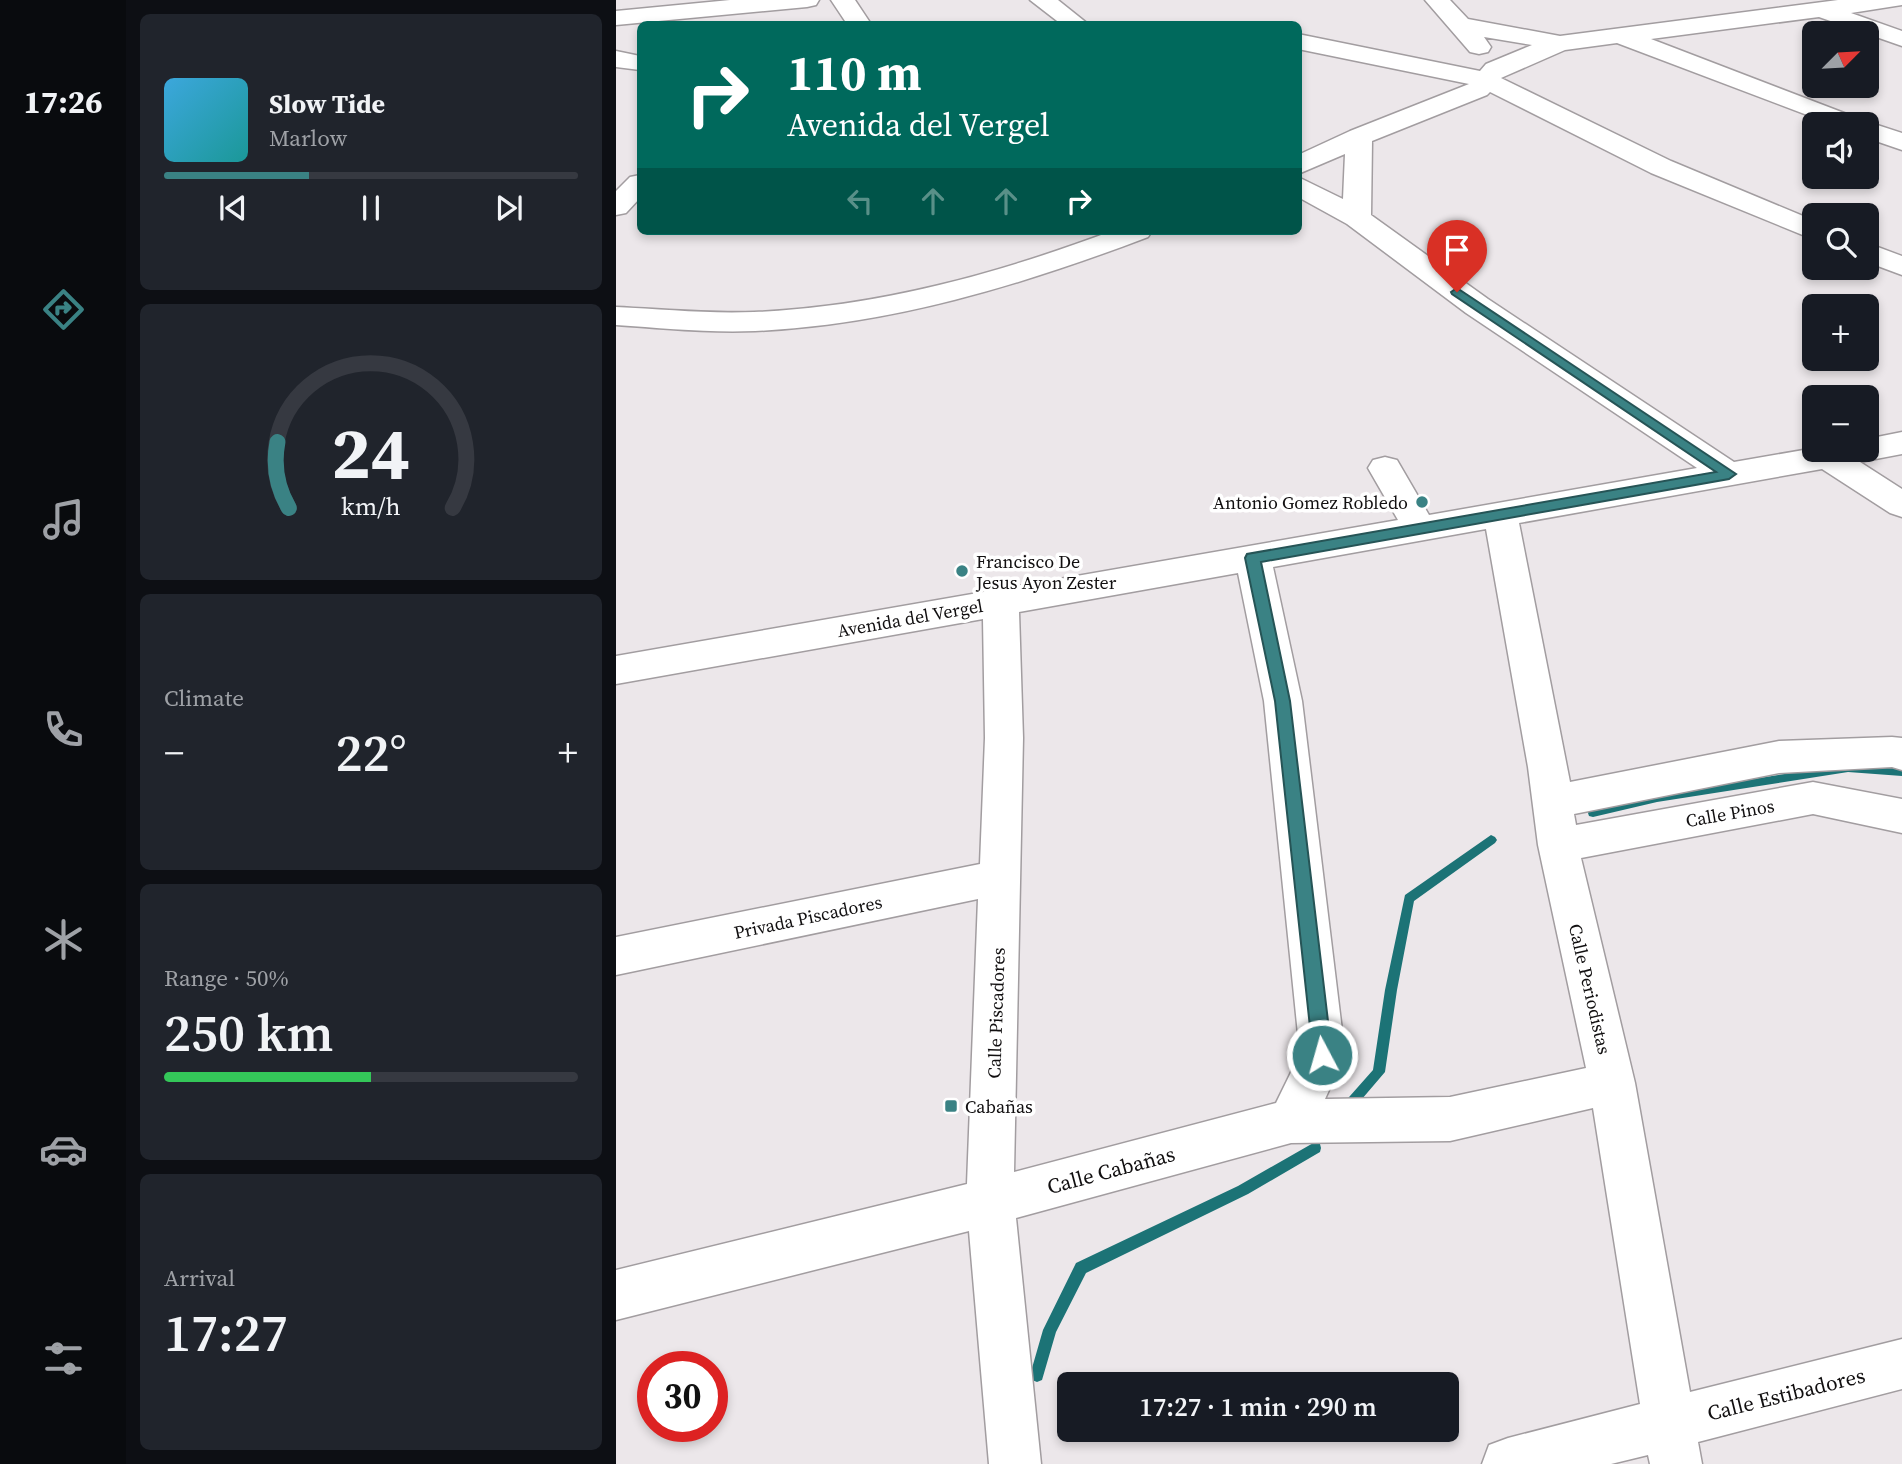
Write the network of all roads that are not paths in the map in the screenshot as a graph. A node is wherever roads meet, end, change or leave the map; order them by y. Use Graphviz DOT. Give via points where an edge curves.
graph roads {
  1 [pos="807,0"];
  2 [pos="843,0"];
  3 [pos="1042,0"];
  4 [pos="1437,0"];
  5 [pos="1894,0"];
  6 [pos="1822,11"];
  7 [pos="616,18"];
  8 [pos="857,21"];
  9 [pos="1072,21"];
  10 [pos="1463,26"];
  11 [pos="1616,34"];
  12 [pos="1902,39"];
  13 [pos="1302,42"];
  14 [pos="1560,43"];
  15 [pos="616,59"];
  16 [pos="637,62"];
  17 [pos="1491,74"];
  18 [pos="1822,112"];
  19 [pos="1879,133"];
  20 [pos="1359,137"];
  21 [pos="1902,142"];
  22 [pos="1302,164"];
  23 [pos="616,176"];
  24 [pos="637,181"];
  25 [pos="637,185"];
  26 [pos="1302,187"];
  27 [pos="616,207"];
  28 [pos="1357,218"];
  29 [pos="1802,226"];
  30 [pos="1127,235"];
  31 [pos="1879,257"];
  32 [pos="1902,266"];
  33 [pos="616,316"];
  34 [pos="1902,443"];
  35 [pos="1879,448"];
  36 [pos="1802,461"];
  37 [pos="1835,462"];
  38 [pos="1385,468"];
  39 [pos="1729,474"];
  40 [pos="1902,505"];
  41 [pos="1500,514"];
  42 [pos="1420,528"];
  43 [pos="1252,558"];
  44 [pos="1001,603"];
  45 [pos="616,670"];
  46 [pos="1902,754"];
  47 [pos="1902,816"];
  48 [pos="1556,824"];
  49 [pos="1000,877"];
  50 [pos="616,956"];
  51 [pos="1612,1083"];
  52 [pos="1291,1121"];
  53 [pos="990,1202"];
  54 [pos="616,1296"];
  55 [pos="1902,1364"];
  56 [pos="1673,1444"];
  57 [pos="1015,1464"];
  58 [pos="1508,1464"];
  1 -- 7 [label="street"];
  2 -- 8 [label="street"];
  3 -- 9 [label="street"];
  4 -- 10 [label="street"];
  5 -- 6 [label="street"];
  6 -- 11 [label="street"];
  6 -- 12 [label="street"];
  10 -- 14 [label="street"];
  10 -- 17 [label="street"];
  11 -- 14 [label="street"];
  11 -- 18 [label="street"];
  13 -- 17 [label="street" via="1356,55"];
  14 -- 17 [label="street"];
  15 -- 16 [label="street"];
  17 -- 20 [label="street" via="1478,90"];
  17 -- 29 [label="street" via="1661,167"];
  19 -- 21 [label="street"];
  20 -- 22 [label="street"];
  20 -- 28 [label="street"];
  23 -- 24 [label="street"];
  25 -- 27 [label="street"];
  26 -- 28 [label="street"];
  28 -- 39 [label="street" via="1476,306"];
  30 -- 33 [label="street" via="986,283 882,309 774,321"];
  31 -- 32 [label="street"];
  34 -- 35 [label="street, Avenida del Vergel"];
  36 -- 39 [label="street, Avenida del Vergel"];
  37 -- 40 [label="street"];
  38 -- 42 [label="street"];
  39 -- 41 [label="street, Avenida del Vergel"];
  41 -- 42 [label="street, Avenida del Vergel"];
  41 -- 48 [label="street, Calle Periodistas"];
  42 -- 43 [label="street, Avenida del Vergel"];
  43 -- 44 [label="street, Avenida del Vergel"];
  43 -- 52 [label="street" via="1283,701 1322,1055"];
  44 -- 45 [label="street, Avenida del Vergel"];
  44 -- 49 [label="street, Calle Piscadores"];
  46 -- 48 [label="street" via="1779,757"];
  47 -- 48 [label="street, Calle Pinos" via="1813,798"];
  48 -- 51 [label="street, Calle Periodistas" via="1577,938"];
  49 -- 50 [label="street, Privada Piscadores"];
  49 -- 53 [label="street, Calle Piscadores"];
  51 -- 52 [label="street, Calle Cabañas" via="1450,1119"];
  51 -- 56 [label="street, Calle Periodistas"];
  52 -- 53 [label="street, Calle Cabañas"];
  53 -- 54 [label="street, Calle Cabañas"];
  53 -- 57 [label="street, Calle Piscadores"];
  55 -- 56 [label="street, Calle Estibadores"];
  56 -- 58 [label="street, Calle Estibadores"];
}
